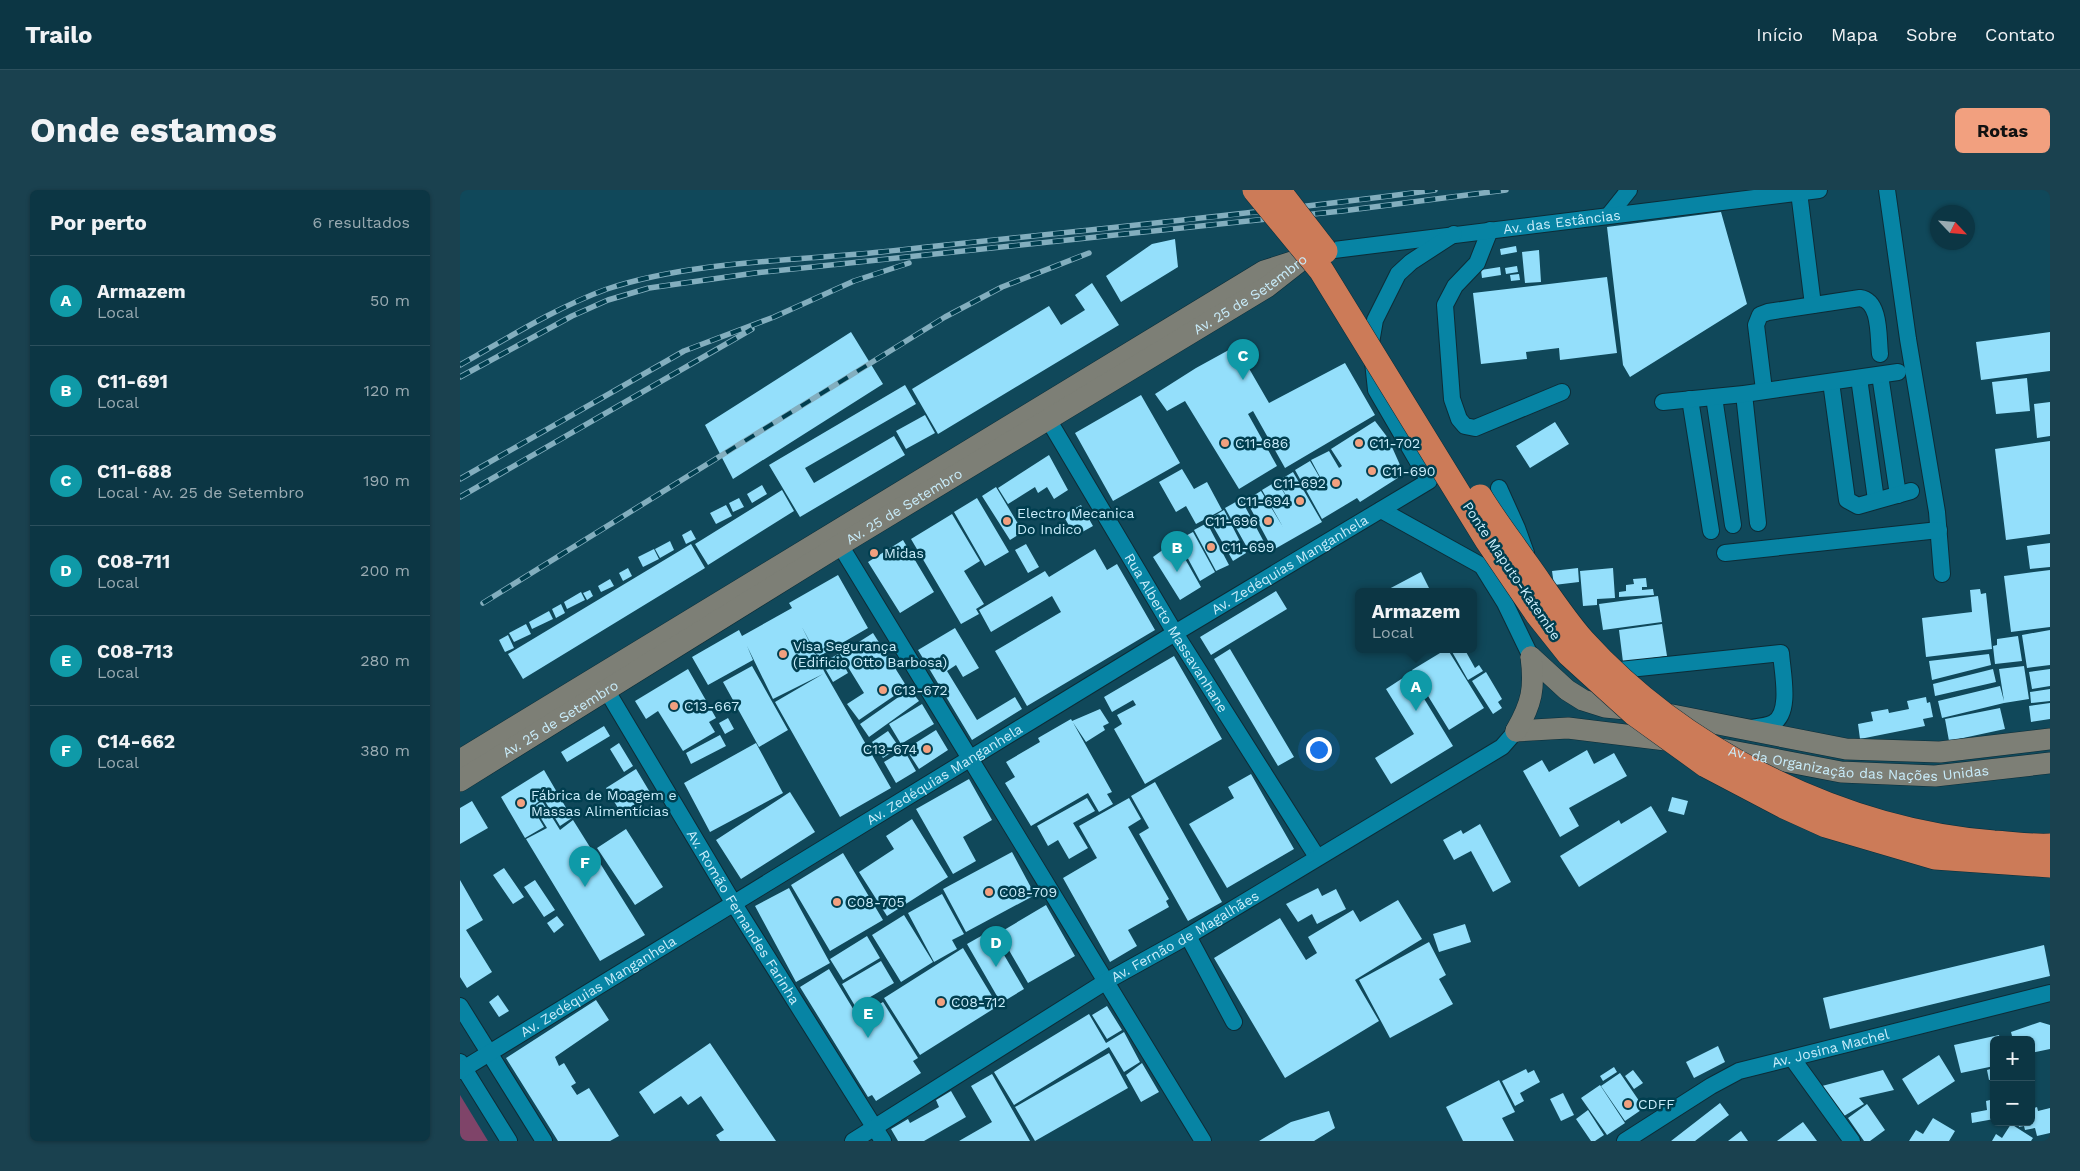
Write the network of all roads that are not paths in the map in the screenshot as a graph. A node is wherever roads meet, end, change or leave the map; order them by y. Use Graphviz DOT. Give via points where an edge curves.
graph roads {
  1 [pos="1254,190"];
  2 [pos="1278,190"];
  3 [pos="1629,190"];
  4 [pos="1819,190"];
  5 [pos="1887,190"];
  6 [pos="1799,192"];
  7 [pos="1609,216"];
  8 [pos="1490,230"];
  9 [pos="1454,234"];
  10 [pos="1304,258"];
  11 [pos="1813,305"];
  12 [pos="1880,354"];
  13 [pos="1898,372"];
  14 [pos="1880,375"];
  15 [pos="1859,378"];
  16 [pos="1831,382"];
  17 [pos="1764,390"];
  18 [pos="1562,392"];
  19 [pos="1744,394"];
  20 [pos="1714,397"];
  21 [pos="1690,399"];
  22 [pos="1663,402"];
  23 [pos="1044,414"];
  24 [pos="1499,488"];
  25 [pos="1876,500"];
  26 [pos="1381,510"];
  27 [pos="1758,523"];
  28 [pos="1733,525"];
  29 [pos="1939,530"];
  30 [pos="1710,531"];
  31 [pos="840,545"];
  32 [pos="1725,553"];
  33 [pos="1942,574"];
  34 [pos="1175,633"];
  35 [pos="1531,657"];
  36 [pos="607,690"];
  37 [pos="1748,728"];
  38 [pos="1516,731"];
  39 [pos="2050,739"];
  40 [pos="971,758"];
  41 [pos="460,760"];
  42 [pos="2050,763"];
  43 [pos="460,781"];
  44 [pos="2050,846"];
  45 [pos="1317,857"];
  46 [pos="2050,865"];
  47 [pos="734,904"];
  48 [pos="1188,936"];
  49 [pos="1105,982"];
  50 [pos="2050,993"];
  51 [pos="460,1006"];
  52 [pos="1234,1022"];
  53 [pos="490,1053"];
  54 [pos="1792,1058"];
  55 [pos="461,1067"];
  56 [pos="879,1134"];
  57 [pos="509,1141"];
  58 [pos="544,1141"];
  59 [pos="853,1141"];
  60 [pos="1203,1141"];
  61 [pos="1625,1141"];
  62 [pos="1852,1141"];
  1 -- 46 [label="highway, Ponte Maputo-Katembe, bridge" via="1322,270 1487,540 1538,615 1569,654 1634,713 1706,765 1826,825 1935,857"];
  2 -- 44 [label="highway, Ponte Maputo-Katembe, bridge" via="1363,305 1487,508 1559,610 1583,641 1652,704 1714,749 1766,777 1890,826 1950,839"];
  3 -- 7 [label="street"];
  4 -- 6 [label="street, Av. das Estâncias"];
  5 -- 29 [label="street"];
  6 -- 7 [label="street, Av. das Estâncias"];
  6 -- 11 [label="street"];
  7 -- 8 [label="street, Av. das Estâncias"];
  8 -- 9 [label="street, Av. das Estâncias"];
  8 -- 18 [label="street" via="1477,263 1455,286 1445,305 1452,399 1459,419 1465,426 1475,428"];
  9 -- 10 [label="street, Av. das Estâncias" via="1326,251"];
  9 -- 26 [label="street, Av. Zedéquias Manganhela" via="1410,262 1398,274 1376,320 1371,343 1376,390 1429,481"];
  10 -- 23 [label="main road, Av. 25 de Setembro" via="1268,287"];
  11 -- 12 [label="street" via="1867,299 1873,305"];
  11 -- 17 [label="street" via="1760,315 1756,325"];
  13 -- 14 [label="street"];
  14 -- 15 [label="street"];
  14 -- 25 [label="street" via="1904,493"];
  15 -- 16 [label="street"];
  15 -- 25 [label="street"];
  16 -- 17 [label="street"];
  16 -- 25 [label="street" via="1847,500 1858,506"];
  17 -- 19 [label="street"];
  19 -- 20 [label="street"];
  19 -- 27 [label="street"];
  20 -- 21 [label="street"];
  20 -- 28 [label="street"];
  21 -- 22 [label="street"];
  21 -- 30 [label="street"];
  23 -- 31 [label="main road, Av. 25 de Setembro"];
  23 -- 34 [label="street, Rua Alberto Massavanhane"];
  23 -- 41 [label="main road, Av. 25 de Setembro" via="826,536"];
  24 -- 37 [label="street" via="1517,528 1546,613 1576,648 1610,671 1781,653 1785,700 1782,713 1773,723"];
  26 -- 34 [label="street, Av. Zedéquias Manganhela"];
  26 -- 35 [label="street" via="1482,566 1505,603"];
  29 -- 32 [label="street"];
  29 -- 33 [label="street"];
  31 -- 36 [label="main road, Av. 25 de Setembro"];
  31 -- 40 [label="street"];
  34 -- 40 [label="street, Av. Zedéquias Manganhela"];
  34 -- 45 [label="street, Rua Alberto Massavanhane"];
  35 -- 37 [label="main road, Av. da Organização das Nações Unidas" via="1583,700 1605,707"];
  35 -- 38 [label="main road" via="1532,697"];
  36 -- 43 [label="main road, Av. 25 de Setembro"];
  36 -- 47 [label="street, Av. Romão Fernandes Farinha"];
  37 -- 39 [label="main road, Av. da Organização das Nações Unidas" via="1846,748 1940,752"];
  38 -- 42 [label="main road, Av. da Organização das Nações Unidas" via="1568,728 1609,732 1740,752 1841,772 1934,776"];
  38 -- 45 [label="street, Av. Fernão de Magalhães" via="1502,747"];
  40 -- 47 [label="street, Av. Zedéquias Manganhela"];
  40 -- 49 [label="street"];
  45 -- 48 [label="street, Av. Fernão de Magalhães"];
  47 -- 53 [label="street, Av. Zedéquias Manganhela"];
  47 -- 56 [label="street, Av. Romão Fernandes Farinha"];
  48 -- 49 [label="street, Av. Fernão de Magalhães"];
  48 -- 52 [label="street"];
  49 -- 56 [label="street, Av. Fernão de Magalhães"];
  49 -- 60 [label="street"];
  50 -- 54 [label="street, Av. Josina Machel"];
  51 -- 53 [label="street"];
  53 -- 55 [label="street, Av. Zedéquias Manganhela"];
  53 -- 58 [label="street"];
  54 -- 61 [label="street, Av. Josina Machel" via="1728,1076"];
  54 -- 62 [label="street"];
  55 -- 57 [label="street"];
  56 -- 59 [label="street, Av. Fernão de Magalhães"];
}
